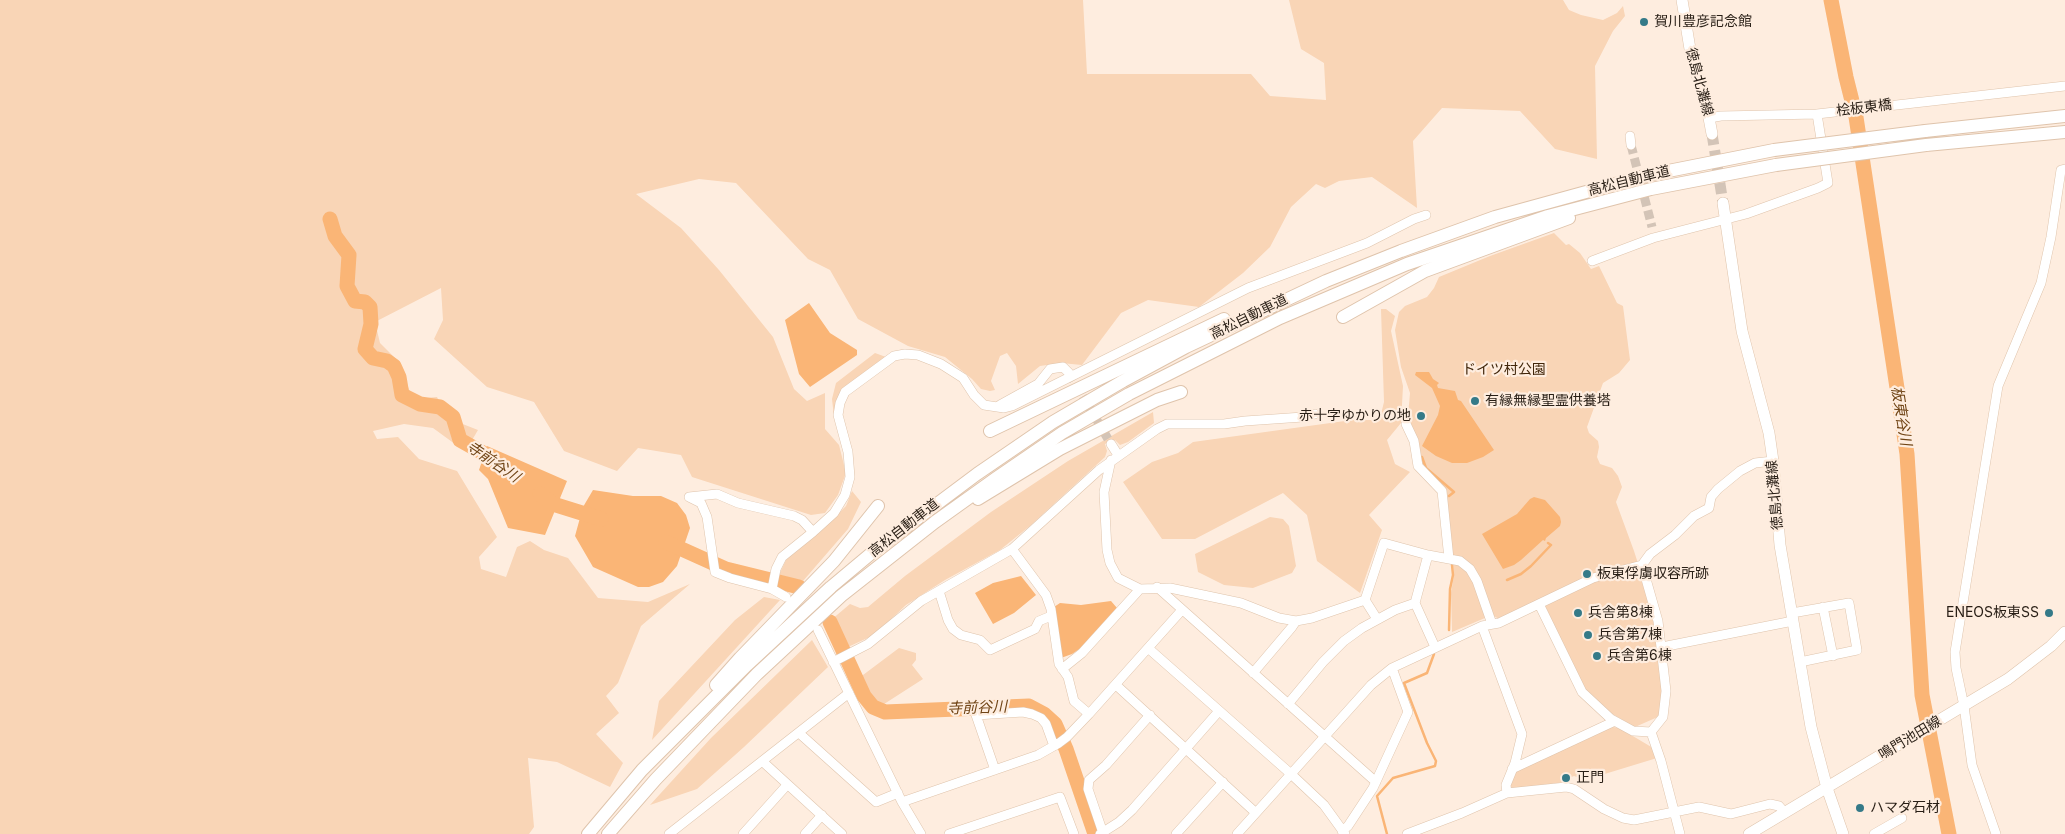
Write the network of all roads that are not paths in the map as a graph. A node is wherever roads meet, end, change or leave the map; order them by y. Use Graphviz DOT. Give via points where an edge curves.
graph roads {
  1 [pos="1682,0"];
  2 [pos="2065,86"];
  3 [pos="1818,114"];
  4 [pos="2065,116"];
  5 [pos="1709,118"];
  6 [pos="2065,132"];
  7 [pos="1712,134"];
  8 [pos="2065,169"];
  9 [pos="1652,189"];
  10 [pos="1723,203"];
  11 [pos="1426,215"];
  12 [pos="1725,219"];
  13 [pos="1652,227"];
  14 [pos="1654,238"];
  15 [pos="1592,261"];
  16 [pos="1273,304"];
  17 [pos="1343,317"];
  18 [pos="1069,373"];
  19 [pos="1181,392"];
  20 [pos="996,408"];
  21 [pos="1315,414"];
  22 [pos="1406,424"];
  23 [pos="990,431"];
  24 [pos="1111,444"];
  25 [pos="1115,458"];
  26 [pos="1773,461"];
  27 [pos="878,506"];
  28 [pos="934,522"];
  29 [pos="814,532"];
  30 [pos="1012,549"];
  31 [pos="1428,555"];
  32 [pos="1449,559"];
  33 [pos="1642,565"];
  34 [pos="772,584"];
  35 [pos="1157,587"];
  36 [pos="1140,589"];
  37 [pos="939,591"];
  38 [pos="786,597"];
  39 [pos="1365,600"];
  40 [pos="1415,603"];
  41 [pos="1539,604"];
  42 [pos="1822,607"];
  43 [pos="1181,611"];
  44 [pos="1051,616"];
  45 [pos="1792,617"];
  46 [pos="1377,619"];
  47 [pos="1296,621"];
  48 [pos="1492,624"];
  49 [pos="1482,626"];
  50 [pos="818,630"];
  51 [pos="2065,632"];
  52 [pos="1435,647"];
  53 [pos="1662,647"];
  54 [pos="1148,648"];
  55 [pos="1832,656"];
  56 [pos="841,658"];
  57 [pos="1800,662"];
  58 [pos="1392,668"];
  59 [pos="1062,669"];
  60 [pos="1253,673"];
  61 [pos="1116,685"];
  62 [pos="849,693"];
  63 [pos="1288,704"];
  64 [pos="1961,708"];
  65 [pos="1219,711"];
  66 [pos="1089,714"];
  67 [pos="1150,715"];
  68 [pos="1615,721"];
  69 [pos="1651,732"];
  70 [pos="799,733"];
  71 [pos="1325,736"];
  72 [pos="1056,745"];
  73 [pos="1186,748"];
  74 [pos="762,761"];
  75 [pos="642,770"];
  76 [pos="995,770"];
  77 [pos="1512,770"];
  78 [pos="1291,774"];
  79 [pos="1223,782"];
  80 [pos="1376,782"];
  81 [pos="787,784"];
  82 [pos="1827,788"];
  83 [pos="1507,793"];
  84 [pos="900,798"];
  85 [pos="1673,812"];
  86 [pos="1256,813"];
  87 [pos="1785,813"];
  88 [pos="822,815"];
  89 [pos="1902,818"];
  90 [pos="1344,832"];
  91 [pos="1102,833"];
  92 [pos="588,834"];
  93 [pos="608,834"];
  94 [pos="669,834"];
  95 [pos="743,834"];
  96 [pos="805,834"];
  97 [pos="842,834"];
  98 [pos="921,834"];
  99 [pos="949,834"];
  100 [pos="1074,834"];
  101 [pos="1176,834"];
  102 [pos="1237,834"];
  103 [pos="1407,834"];
  104 [pos="1680,834"];
  105 [pos="1749,834"];
  106 [pos="1843,834"];
  107 [pos="1874,834"];
  108 [pos="1996,834"];
  1 -- 5 [label="main road, 徳島北灘線" via="1690,49"];
  2 -- 3 [label="street, 桧板東橋"];
  3 -- 5 [label="street, 桧板東橋"];
  3 -- 12 [label="street" via="1828,183"];
  4 -- 16 [label="highway, 高松自動車道, bridge" via="1774,150 1648,175 1495,217 1326,280"];
  5 -- 7 [label="main road, 徳島北灘線"];
  6 -- 9 [label="highway, 高松自動車道, bridge" via="1926,145 1776,165"];
  8 -- 64 [label="street" via="2061,170 2040,283 1998,386 1955,652"];
  9 -- 17 [label="highway" via="1425,271"];
  9 -- 28 [label="highway, 高松自動車道" via="1488,235 1406,264 1280,318 1129,394 1070,428"];
  10 -- 12 [label="main road, 徳島北灘線"];
  11 -- 20 [label="street" via="1367,243 1248,288 1012,406"];
  12 -- 14 [label="street"];
  12 -- 26 [label="main road, 徳島北灘線" via="1742,331 1769,433"];
  13 -- 14 [label="street"];
  14 -- 15 [label="street"];
  16 -- 23 [label="highway" via="1223,319"];
  16 -- 75 [label="highway, 高松自動車道" via="1178,352 1061,418 924,512 791,623"];
  18 -- 20 [label="street" via="1064,367 1050,369 1038,384"];
  19 -- 28 [label="highway" via="1157,400 1060,449 995,490"];
  20 -- 29 [label="street" via="984,405 963,378 941,364 918,355 894,356 844,392 838,415 848,452 850,477 845,495 834,514"];
  21 -- 25 [label="street" via="1224,424 1167,424"];
  22 -- 32 [label="street" via="1414,441 1418,466 1442,491"];
  24 -- 25 [label="street"];
  25 -- 30 [label="street"];
  25 -- 36 [label="street" via="1104,492 1107,550 1118,578"];
  26 -- 33 [label="street" via="1755,463 1718,488 1711,497 1709,508 1694,516 1676,535 1650,554"];
  26 -- 45 [label="main road, 徳島北灘線" via="1780,545"];
  27 -- 75 [label="highway" via="834,561 740,658"];
  28 -- 93 [label="highway, 高松自動車道" via="798,634 662,772"];
  29 -- 34 [label="street" via="782,557"];
  29 -- 34 [label="street" via="794,516 738,503 717,494 689,497 701,503 707,517 714,572 730,578"];
  30 -- 37 [label="street"];
  30 -- 44 [label="street" via="1046,596"];
  31 -- 32 [label="street"];
  31 -- 39 [label="street" via="1384,543"];
  31 -- 40 [label="street"];
  32 -- 48 [label="street" via="1460,561 1470,569"];
  33 -- 41 [label="street" via="1598,576"];
  33 -- 53 [label="street" via="1655,606"];
  34 -- 38 [label="street"];
  35 -- 36 [label="street"];
  35 -- 43 [label="street"];
  35 -- 47 [label="street" via="1241,602 1279,618"];
  36 -- 59 [label="street" via="1082,653"];
  37 -- 44 [label="street" via="953,628 980,640 990,650 1035,628 1040,621"];
  37 -- 56 [label="street" via="921,601 868,644"];
  39 -- 46 [label="street"];
  39 -- 47 [label="street"];
  40 -- 46 [label="street"];
  40 -- 52 [label="street"];
  41 -- 48 [label="street"];
  41 -- 68 [label="street" via="1582,692"];
  42 -- 45 [label="street"];
  42 -- 55 [label="street"];
  42 -- 55 [label="street" via="1849,603 1858,650"];
  43 -- 54 [label="street"];
  43 -- 60 [label="street"];
  44 -- 59 [label="street"];
  45 -- 53 [label="street"];
  45 -- 57 [label="main road, 徳島北灘線"];
  46 -- 63 [label="street" via="1344,641"];
  47 -- 60 [label="street"];
  48 -- 49 [label="street"];
  49 -- 52 [label="street"];
  49 -- 77 [label="street" via="1522,734"];
  50 -- 56 [label="street"];
  51 -- 64 [label="main road, 鳴門池田線" via="2008,679"];
  52 -- 58 [label="street"];
  53 -- 69 [label="street" via="1666,701 1663,717"];
  54 -- 61 [label="street"];
  54 -- 65 [label="street"];
  55 -- 57 [label="street"];
  56 -- 62 [label="street"];
  57 -- 82 [label="main road, 徳島北灘線" via="1811,727"];
  58 -- 71 [label="street" via="1371,685"];
  58 -- 80 [label="street" via="1408,712"];
  59 -- 66 [label="street" via="1068,677 1074,701"];
  60 -- 63 [label="street"];
  61 -- 66 [label="street"];
  61 -- 67 [label="street"];
  62 -- 70 [label="street"];
  62 -- 84 [label="street"];
  63 -- 71 [label="street"];
  64 -- 82 [label="main road, 鳴門池田線"];
  64 -- 108 [label="street" via="1972,765"];
  65 -- 73 [label="street"];
  65 -- 78 [label="street"];
  66 -- 72 [label="street"];
  67 -- 73 [label="street"];
  67 -- 91 [label="street" via="1089,780 1088,789"];
  68 -- 69 [label="street" via="1633,731"];
  68 -- 77 [label="street"];
  69 -- 85 [label="street"];
  70 -- 74 [label="street"];
  70 -- 84 [label="street" via="876,802"];
  71 -- 78 [label="street"];
  71 -- 80 [label="street"];
  72 -- 76 [label="street"];
  72 -- 76 [label="street" via="1046,724 1032,714 976,715"];
  73 -- 79 [label="street"];
  73 -- 91 [label="street" via="1132,810"];
  74 -- 81 [label="street"];
  74 -- 94 [label="street"];
  75 -- 92 [label="highway, 高松自動車道"];
  76 -- 84 [label="street"];
  77 -- 83 [label="street" via="1506,785"];
  78 -- 86 [label="street"];
  78 -- 90 [label="street" via="1324,805"];
  79 -- 86 [label="street"];
  79 -- 101 [label="street"];
  80 -- 90 [label="street"];
  81 -- 88 [label="street"];
  81 -- 95 [label="street"];
  82 -- 87 [label="main road, 鳴門池田線"];
  82 -- 106 [label="main road, 徳島北灘線"];
  83 -- 85 [label="street" via="1566,787 1623,818 1634,820"];
  83 -- 103 [label="street"];
  84 -- 98 [label="street"];
  85 -- 87 [label="street" via="1698,808 1731,814 1770,804 1779,806"];
  85 -- 104 [label="street"];
  86 -- 102 [label="street"];
  87 -- 105 [label="main road, 鳴門池田線"];
  88 -- 96 [label="street"];
  88 -- 97 [label="street"];
  89 -- 107 [label="street"];
  99 -- 100 [label="street" via="1060,797"];
}
